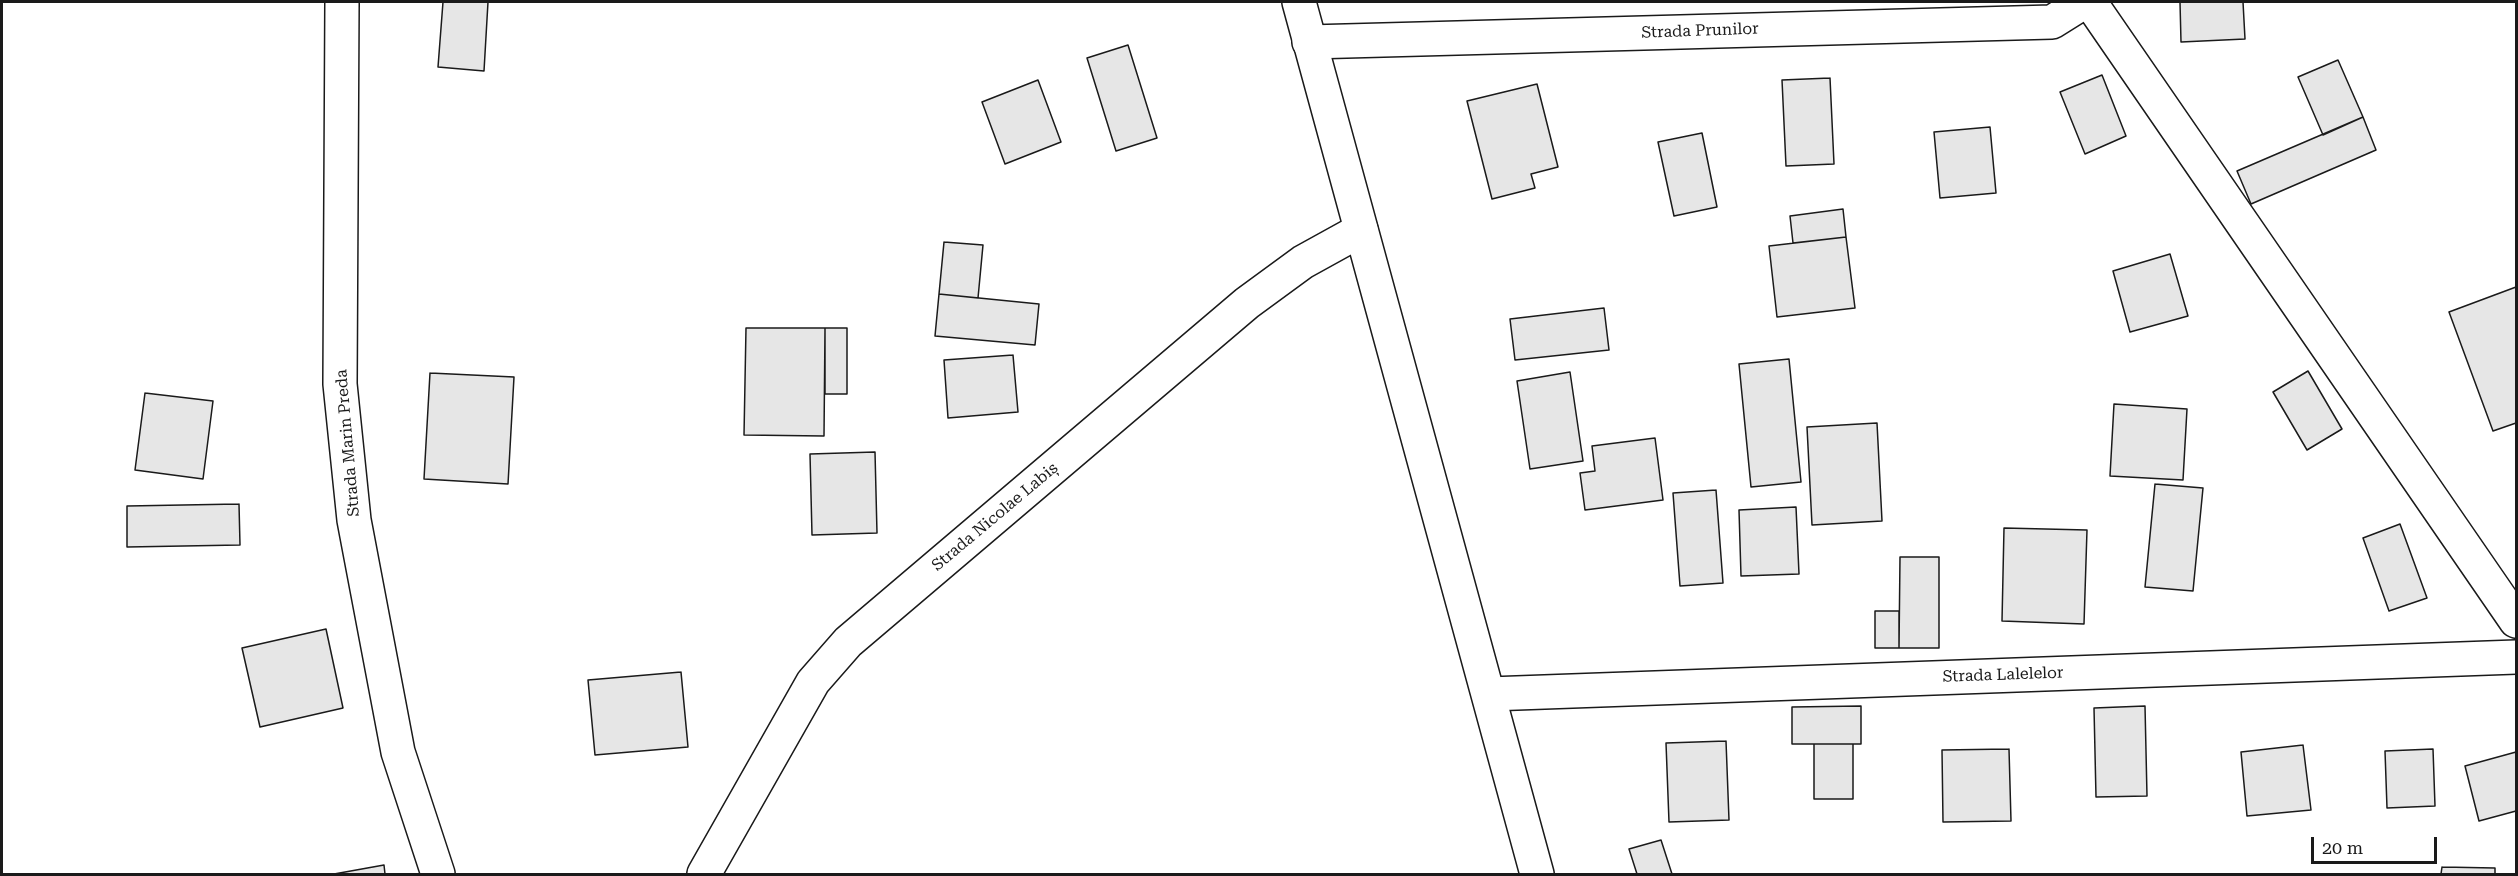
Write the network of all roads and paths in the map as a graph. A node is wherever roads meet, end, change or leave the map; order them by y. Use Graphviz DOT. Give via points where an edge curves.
graph roads {
  1 [pos="342,2"];
  2 [pos="1299,2"];
  3 [pos="2084,2"];
  4 [pos="2090,2"];
  5 [pos="1309,42"];
  6 [pos="1361,230"];
  7 [pos="2517,621"];
  8 [pos="2517,657"];
  9 [pos="1490,694"];
  10 [pos="438,874"];
  11 [pos="704,874"];
  12 [pos="1537,874"];
  1 -- 10 [label="main road, Strada Marin Preda" via="340,384 354,520 398,752"];
  2 -- 5 [label="main road"];
  3 -- 5 [label="main road, Strada Prunilor" via="2052,22"];
  4 -- 7 [label="main road"];
  5 -- 6 [label="main road"];
  6 -- 9 [label="main road"];
  6 -- 11 [label="main road, Strada Nicolae Labiș" via="1303,262 1247,303 848,642 813,682"];
  8 -- 9 [label="main road, Strada Lalelelor"];
  9 -- 12 [label="main road"];
}
